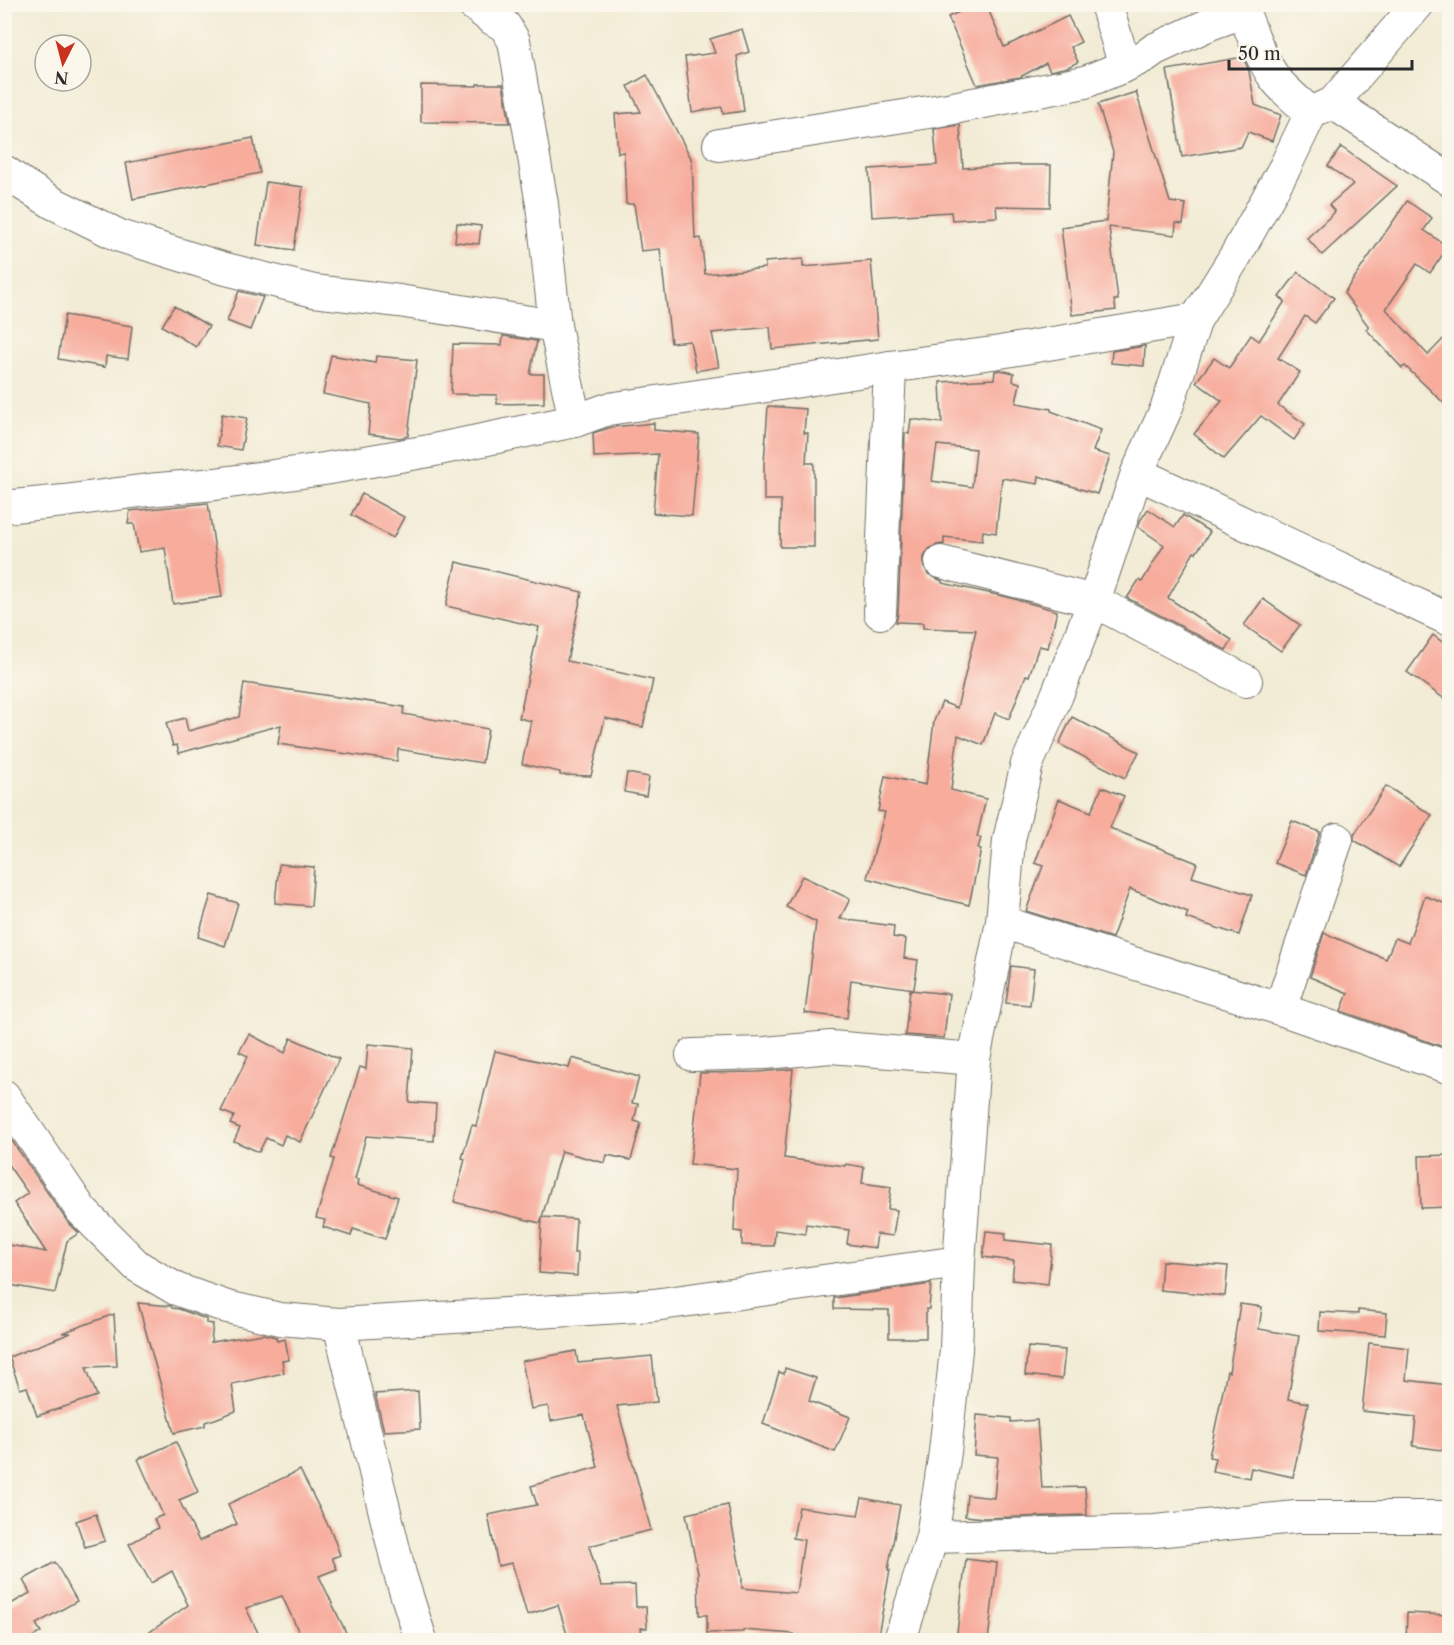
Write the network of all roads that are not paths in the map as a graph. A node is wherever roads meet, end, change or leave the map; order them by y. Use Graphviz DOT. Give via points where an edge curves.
graph roads {
  1 [pos="473,4"];
  2 [pos="1106,4"];
  3 [pos="1418,4"];
  4 [pos="1242,8"];
  5 [pos="1125,66"];
  6 [pos="1322,108"];
  7 [pos="719,145"];
  8 [pos="4,171"];
  9 [pos="1449,180"];
  10 [pos="1196,319"];
  11 [pos="555,326"];
  12 [pos="890,367"];
  13 [pos="575,421"];
  14 [pos="1137,473"];
  15 [pos="4,507"];
  16 [pos="941,562"];
  17 [pos="1094,601"];
  18 [pos="880,613"];
  19 [pos="1449,620"];
  20 [pos="1246,681"];
  21 [pos="1337,839"];
  22 [pos="1002,922"];
  23 [pos="1280,1009"];
  24 [pos="692,1055"];
  25 [pos="974,1059"];
  26 [pos="1449,1068"];
  27 [pos="4,1096"];
  28 [pos="959,1262"];
  29 [pos="339,1324"];
  30 [pos="1449,1516"];
  31 [pos="932,1537"];
  32 [pos="421,1641"];
  33 [pos="900,1641"];
  1 -- 11 [label="street" via="505,26 514,41 542,204"];
  2 -- 5 [label="street"];
  3 -- 6 [label="street"];
  4 -- 5 [label="street"];
  4 -- 6 [label="street" via="1274,77 1289,94"];
  5 -- 7 [label="street" via="1085,82 948,109"];
  6 -- 9 [label="street"];
  6 -- 10 [label="street"];
  8 -- 11 [label="street" via="53,203 120,236 222,268 314,291"];
  10 -- 12 [label="street"];
  10 -- 14 [label="street" via="1167,407"];
  11 -- 13 [label="street"];
  12 -- 13 [label="street" via="608,409"];
  12 -- 18 [label="street"];
  13 -- 15 [label="street" via="324,469"];
  14 -- 17 [label="street"];
  14 -- 19 [label="street"];
  16 -- 17 [label="street"];
  17 -- 20 [label="street"];
  17 -- 22 [label="street" via="1027,764 1009,840"];
  21 -- 23 [label="street"];
  22 -- 23 [label="street"];
  22 -- 25 [label="street"];
  23 -- 26 [label="street"];
  24 -- 25 [label="street" via="831,1047"];
  25 -- 28 [label="street"];
  27 -- 29 [label="street" via="81,1211 137,1266 176,1289 227,1306 280,1319"];
  28 -- 29 [label="street" via="654,1305"];
  28 -- 31 [label="street" via="956,1350"];
  29 -- 32 [label="street" via="400,1574"];
  30 -- 31 [label="street" via="1296,1517 1155,1531"];
  31 -- 33 [label="street"];
}
